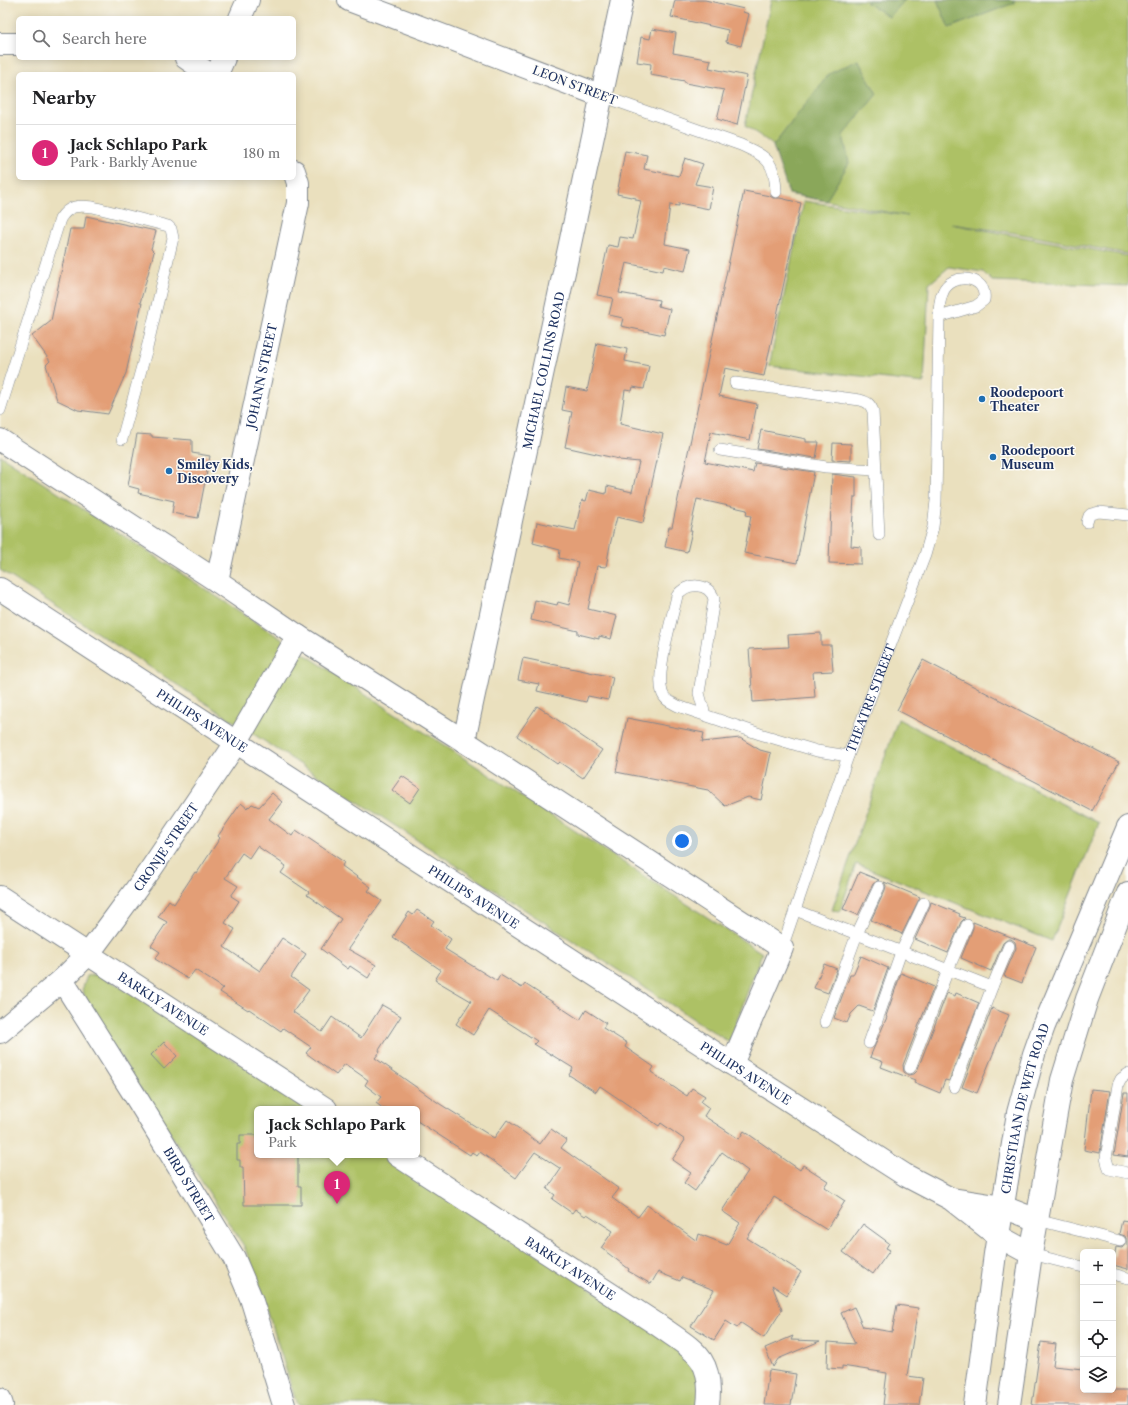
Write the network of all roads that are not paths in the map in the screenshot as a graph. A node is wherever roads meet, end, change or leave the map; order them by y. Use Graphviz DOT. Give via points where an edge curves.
graph roads {
  1 [pos="248,0"];
  2 [pos="349,0"];
  3 [pos="622,0"];
  4 [pos="241,16"];
  5 [pos="0,44"];
  6 [pos="16,44"];
  7 [pos="189,60"];
  8 [pos="223,60"];
  9 [pos="207,72"];
  10 [pos="218,72"];
  11 [pos="602,96"];
  12 [pos="296,177"];
  13 [pos="776,192"];
  14 [pos="939,317"];
  15 [pos="735,382"];
  16 [pos="0,410"];
  17 [pos="122,439"];
  18 [pos="0,440"];
  19 [pos="720,450"];
  20 [pos="875,470"];
  21 [pos="1128,515"];
  22 [pos="1087,522"];
  23 [pos="879,535"];
  24 [pos="217,581"];
  25 [pos="0,589"];
  26 [pos="298,636"];
  27 [pos="705,715"];
  28 [pos="464,741"];
  29 [pos="236,743"];
  30 [pos="848,756"];
  31 [pos="1128,827"];
  32 [pos="879,887"];
  33 [pos="1128,892"];
  34 [pos="0,897"];
  35 [pos="924,903"];
  36 [pos="795,910"];
  37 [pos="967,925"];
  38 [pos="857,934"];
  39 [pos="1009,946"];
  40 [pos="782,948"];
  41 [pos="901,952"];
  42 [pos="89,953"];
  43 [pos="948,970"];
  44 [pos="62,980"];
  45 [pos="992,987"];
  46 [pos="825,1022"];
  47 [pos="0,1032"];
  48 [pos="869,1043"];
  49 [pos="732,1064"];
  50 [pos="910,1068"];
  51 [pos="1128,1074"];
  52 [pos="954,1087"];
  53 [pos="321,1106"];
  54 [pos="402,1158"];
  55 [pos="1128,1173"];
  56 [pos="951,1199"];
  57 [pos="1003,1207"];
  58 [pos="1037,1220"];
  59 [pos="998,1236"];
  60 [pos="1120,1241"];
  61 [pos="1031,1254"];
  62 [pos="1080,1266"];
  63 [pos="1116,1275"];
  64 [pos="1128,1278"];
  65 [pos="0,1399"];
  66 [pos="2,1405"];
  67 [pos="284,1405"];
  68 [pos="708,1405"];
  69 [pos="975,1405"];
  70 [pos="1009,1405"];
  1 -- 4 [label="street"];
  2 -- 11 [label="street, LEON STREET"];
  3 -- 11 [label="street, MICHAEL COLLINS ROAD"];
  5 -- 6 [label="street"];
  7 -- 9 [label="street"];
  8 -- 10 [label="street"];
  11 -- 13 [label="lane, LEON STREET" via="758,153 770,163 775,176"];
  11 -- 28 [label="street, MICHAEL COLLINS ROAD"];
  12 -- 24 [label="street, JOHANN STREET" via="298,203"];
  14 -- 30 [label="lane, THEATRE STREET" via="936,501 933,527"];
  15 -- 20 [label="lane" via="868,402 873,411"];
  16 -- 17 [label="lane" via="60,218 65,211 74,207 93,207 168,226 173,238"];
  18 -- 24 [label="street"];
  19 -- 20 [label="lane" via="826,467"];
  20 -- 23 [label="lane"];
  21 -- 22 [label="lane" via="1095,513 1089,516"];
  24 -- 26 [label="street"];
  25 -- 29 [label="street, PHILIPS AVENUE"];
  26 -- 28 [label="street"];
  26 -- 29 [label="street, CRONJE STREET"];
  27 -- 27 [label="lane" via="666,700 662,693 661,669 677,596 686,587 706,588 714,599 699,693"];
  27 -- 30 [label="lane" via="817,751"];
  28 -- 40 [label="street"];
  29 -- 42 [label="street, CRONJE STREET" via="151,869"];
  29 -- 49 [label="street, PHILIPS AVENUE"];
  30 -- 36 [label="lane, THEATRE STREET"];
  31 -- 57 [label="street, CHRISTIAAN DE WET ROAD" via="1034,1054 1018,1113"];
  32 -- 38 [label="lane"];
  33 -- 58 [label="street" via="1087,999 1060,1087"];
  34 -- 42 [label="street, BARKLY AVENUE"];
  35 -- 41 [label="lane"];
  36 -- 38 [label="lane"];
  36 -- 40 [label="lane, THEATRE STREET"];
  37 -- 43 [label="lane"];
  38 -- 41 [label="lane"];
  38 -- 46 [label="lane"];
  39 -- 45 [label="lane"];
  40 -- 49 [label="street, THEATRE STREET"];
  41 -- 43 [label="lane"];
  41 -- 48 [label="lane"];
  42 -- 44 [label="street, CRONJE STREET"];
  42 -- 53 [label="street, BARKLY AVENUE"];
  43 -- 45 [label="lane"];
  43 -- 50 [label="lane"];
  44 -- 47 [label="street, CRONJE STREET"];
  44 -- 67 [label="street, BIRD STREET" via="234,1258 250,1298"];
  45 -- 52 [label="lane"];
  49 -- 56 [label="street, PHILIPS AVENUE" via="905,1175"];
  51 -- 55 [label="lane" via="1118,1085 1106,1158 1109,1169"];
  54 -- 68 [label="street, BARKLY AVENUE" via="692,1349 702,1359 706,1371 709,1386"];
  56 -- 57 [label="street, PHILIPS AVENUE"];
  56 -- 59 [label="street, PHILIPS AVENUE"];
  57 -- 58 [label="street, PHILIPS AVENUE"];
  57 -- 59 [label="street, CHRISTIAAN DE WET ROAD"];
  58 -- 60 [label="lane"];
  58 -- 61 [label="street"];
  59 -- 61 [label="street, PHILIPS AVENUE"];
  59 -- 69 [label="street, CHRISTIAAN DE WET ROAD"];
  61 -- 62 [label="lane"];
  61 -- 70 [label="street"];
  63 -- 64 [label="lane"];
  65 -- 66 [label="street"];
}
